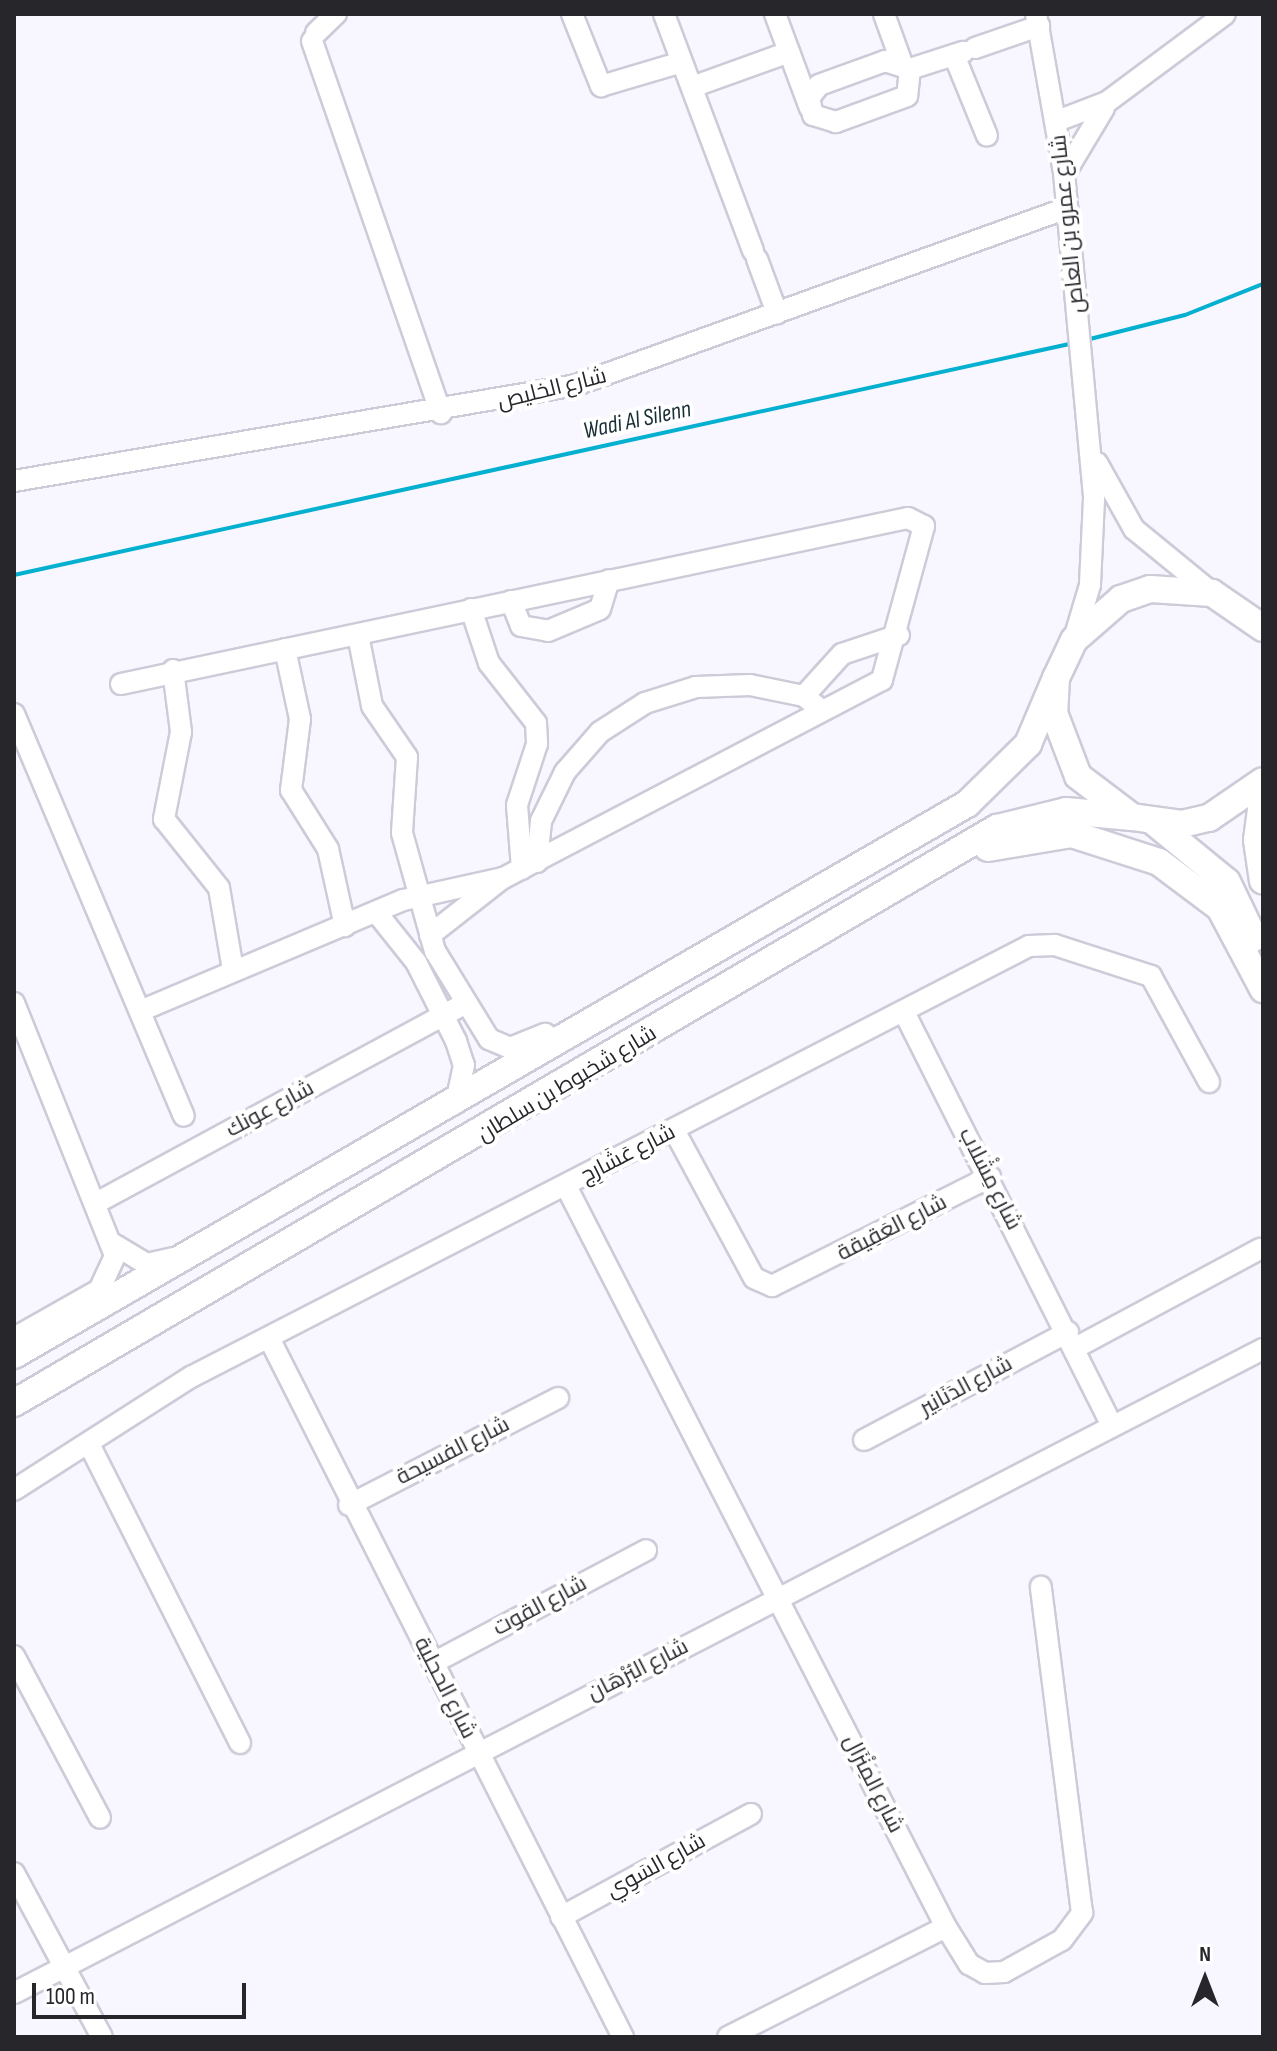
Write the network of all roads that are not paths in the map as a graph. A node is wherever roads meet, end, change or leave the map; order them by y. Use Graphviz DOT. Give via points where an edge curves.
graph roads {
  1 [pos="336,14"];
  2 [pos="572,14"];
  3 [pos="664,14"];
  4 [pos="775,14"];
  5 [pos="884,14"];
  6 [pos="1225,14"];
  7 [pos="1038,20"];
  8 [pos="964,51"];
  9 [pos="789,52"];
  10 [pos="682,62"];
  11 [pos="906,65"];
  12 [pos="692,87"];
  13 [pos="1118,95"];
  14 [pos="810,110"];
  15 [pos="1057,121"];
  16 [pos="987,136"];
  17 [pos="1064,173"];
  18 [pos="1067,208"];
  19 [pos="777,313"];
  20 [pos="441,413"];
  21 [pos="1089,437"];
  22 [pos="14,481"];
  23 [pos="609,580"];
  24 [pos="1224,599"];
  25 [pos="511,601"];
  26 [pos="471,609"];
  27 [pos="1263,616"];
  28 [pos="1263,628"];
  29 [pos="358,635"];
  30 [pos="899,635"];
  31 [pos="1074,640"];
  32 [pos="285,649"];
  33 [pos="173,670"];
  34 [pos="1056,678"];
  35 [pos="121,684"];
  36 [pos="812,702"];
  37 [pos="14,714"];
  38 [pos="534,754"];
  39 [pos="565,772"];
  40 [pos="1263,781"];
  41 [pos="1263,794"];
  42 [pos="1143,820"];
  43 [pos="530,866"];
  44 [pos="503,878"];
  45 [pos="1263,881"];
  46 [pos="418,896"];
  47 [pos="376,912"];
  48 [pos="345,926"];
  49 [pos="430,938"];
  50 [pos="410,953"];
  51 [pos="1263,960"];
  52 [pos="770,964"];
  53 [pos="233,970"];
  54 [pos="1263,989"];
  55 [pos="637,999"];
  56 [pos="14,1003"];
  57 [pos="463,1005"];
  58 [pos="140,1011"];
  59 [pos="904,1012"];
  60 [pos="442,1017"];
  61 [pos="1209,1082"];
  62 [pos="456,1103"];
  63 [pos="184,1116"];
  64 [pos="674,1130"];
  65 [pos="990,1177"];
  66 [pos="566,1186"];
  67 [pos="98,1202"];
  68 [pos="270,1213"];
  69 [pos="115,1245"];
  70 [pos="1260,1249"];
  71 [pos="14,1338"];
  72 [pos="269,1338"];
  73 [pos="1073,1339"];
  74 [pos="1263,1349"];
  75 [pos="14,1355"];
  76 [pos="558,1398"];
  77 [pos="14,1403"];
  78 [pos="1112,1425"];
  79 [pos="864,1440"];
  80 [pos="89,1444"];
  81 [pos="14,1490"];
  82 [pos="349,1505"];
  83 [pos="646,1550"];
  84 [pos="1041,1587"];
  85 [pos="778,1599"];
  86 [pos="14,1656"];
  87 [pos="433,1663"];
  88 [pos="240,1743"];
  89 [pos="478,1751"];
  90 [pos="751,1814"];
  91 [pos="100,1818"];
  92 [pos="14,1873"];
  93 [pos="20,1897"];
  94 [pos="561,1917"];
  95 [pos="946,1927"];
  96 [pos="66,1965"];
  97 [pos="14,1993"];
  98 [pos="102,2037"];
  99 [pos="623,2037"];
  100 [pos="728,2037"];
  1 -- 20 [label="street" via="314,37"];
  2 -- 10 [label="street" via="597,82 606,88"];
  3 -- 10 [label="street"];
  4 -- 9 [label="street"];
  5 -- 11 [label="street"];
  6 -- 13 [label="street"];
  7 -- 8 [label="street"];
  7 -- 15 [label="street, شارع عمرو بن العاص"];
  8 -- 11 [label="street"];
  8 -- 16 [label="street"];
  9 -- 12 [label="street"];
  9 -- 14 [label="street"];
  10 -- 12 [label="street"];
  11 -- 14 [label="street" via="819,85"];
  11 -- 14 [label="street" via="913,85 901,100 829,123"];
  12 -- 19 [label="street"];
  13 -- 15 [label="street"];
  13 -- 17 [label="street" via="1080,137"];
  15 -- 17 [label="street, شارع عمرو بن العاص"];
  17 -- 18 [label="street, شارع عمرو بن العاص"];
  18 -- 19 [label="street, شارع الخليص"];
  18 -- 21 [label="street, شارع عمرو بن العاص"];
  19 -- 20 [label="street, شارع الخليص" via="576,385"];
  20 -- 22 [label="street, شارع الخليص"];
  21 -- 24 [label="street, شارع عمرو بن العاص" via="1100,472 1134,529"];
  21 -- 31 [label="street, شارع عمرو بن العاص" via="1094,557"];
  23 -- 25 [label="street"];
  23 -- 25 [label="street" via="600,609 548,631 526,630"];
  23 -- 30 [label="street" via="913,517 925,531"];
  24 -- 27 [label="main road"];
  24 -- 28 [label="main road"];
  24 -- 31 [label="main road, شارع شخبوط بن سلطان" via="1150,589 1094,616"];
  25 -- 26 [label="street"];
  26 -- 29 [label="street"];
  26 -- 38 [label="street" via="489,663 536,723"];
  29 -- 32 [label="street"];
  29 -- 46 [label="street" via="372,706 407,757 401,823"];
  30 -- 36 [label="street" via="842,654"];
  30 -- 36 [label="street" via="885,677"];
  31 -- 34 [label="main road, شارع شخبوط بن سلطان"];
  32 -- 33 [label="street"];
  32 -- 48 [label="street" via="300,719 291,790 328,849"];
  33 -- 35 [label="street"];
  33 -- 53 [label="street" via="181,732 164,819 219,888"];
  34 -- 42 [label="main road" via="1054,713 1067,756 1102,800"];
  34 -- 55 [label="main road, شارع شخبوط بن سلطان" via="1028,744 990,787"];
  36 -- 39 [label="street" via="750,685 670,694 600,732"];
  36 -- 43 [label="street"];
  37 -- 58 [label="street"];
  38 -- 39 [label="street"];
  38 -- 43 [label="street" via="517,805"];
  39 -- 43 [label="street" via="545,808"];
  40 -- 42 [label="main road, شارع شخبوط بن سلطان" via="1209,818"];
  41 -- 45 [label="main road" via="1257,840"];
  42 -- 51 [label="main road" via="1227,882"];
  42 -- 52 [label="main road, شارع شخبوط بن سلطان" via="1066,811 997,828"];
  43 -- 44 [label="street"];
  44 -- 46 [label="street"];
  44 -- 49 [label="street"];
  46 -- 47 [label="street"];
  46 -- 49 [label="street"];
  47 -- 48 [label="street"];
  47 -- 50 [label="street"];
  48 -- 53 [label="street"];
  49 -- 50 [label="street"];
  49 -- 57 [label="street"];
  50 -- 60 [label="street"];
  52 -- 54 [label="main road" via="816,945 978,852 1072,834 1137,853 1204,892 1236,930"];
  52 -- 77 [label="main road, شارع شخبوط بن سلطان"];
  53 -- 58 [label="street"];
  55 -- 57 [label="street" via="593,1008 510,1048 489,1039"];
  55 -- 62 [label="main road, شارع شخبوط بن سلطان"];
  56 -- 67 [label="street"];
  57 -- 60 [label="street, شارع عونك"];
  58 -- 63 [label="street"];
  59 -- 61 [label="street, شارع عَشَارِج" via="1029,946 1055,945 1158,982"];
  59 -- 64 [label="street, شارع عَشَارِج"];
  59 -- 65 [label="street, شارع مِشْلاب"];
  60 -- 62 [label="street" via="464,1065"];
  60 -- 67 [label="street, شارع عونك"];
  62 -- 68 [label="main road, شارع شخبوط بن سلطان"];
  64 -- 65 [label="street, شارع العَقِيقة" via="754,1278 772,1286"];
  64 -- 66 [label="street, شارع عَشَارِج"];
  65 -- 73 [label="street, شارع مِشْلاب"];
  66 -- 72 [label="street, شارع عَشَارِج"];
  66 -- 85 [label="street, شارع المِنْزَال"];
  67 -- 69 [label="street"];
  68 -- 69 [label="street" via="156,1264 139,1262"];
  68 -- 75 [label="main road, شارع شخبوط بن سلطان"];
  69 -- 71 [label="street" via="105,1285"];
  70 -- 73 [label="street"];
  72 -- 80 [label="street, شارع عَشَارِج"];
  72 -- 82 [label="street, شارع الحجلية"];
  73 -- 78 [label="street, شارع مِشْلاب"];
  73 -- 79 [label="street, شارع الدَنَانِير"];
  74 -- 78 [label="street, شارع البُرْهَان"];
  76 -- 82 [label="street, شارع الفسيحة"];
  78 -- 85 [label="street, شارع البُرْهَان"];
  80 -- 81 [label="street, شارع عَشَارِج"];
  80 -- 88 [label="street"];
  82 -- 87 [label="street, شارع الحجلية"];
  83 -- 87 [label="street, شارع القوت"];
  84 -- 95 [label="street, شارع المِنْزَال" via="1081,1920 1062,1940 995,1974 969,1964"];
  85 -- 89 [label="street, شارع البُرْهَان"];
  85 -- 95 [label="street, شارع المِنْزَال"];
  86 -- 91 [label="street"];
  87 -- 89 [label="street, شارع الحجلية"];
  89 -- 94 [label="street, شارع الحجلية"];
  89 -- 96 [label="street, شارع البُرْهَان"];
  90 -- 94 [label="street, شارع السَوِي"];
  92 -- 93 [label="street"];
  93 -- 96 [label="street"];
  94 -- 99 [label="street, شارع الحجلية"];
  95 -- 100 [label="street"];
  96 -- 97 [label="street, شارع البُرْهَان"];
  96 -- 98 [label="street"];
}
